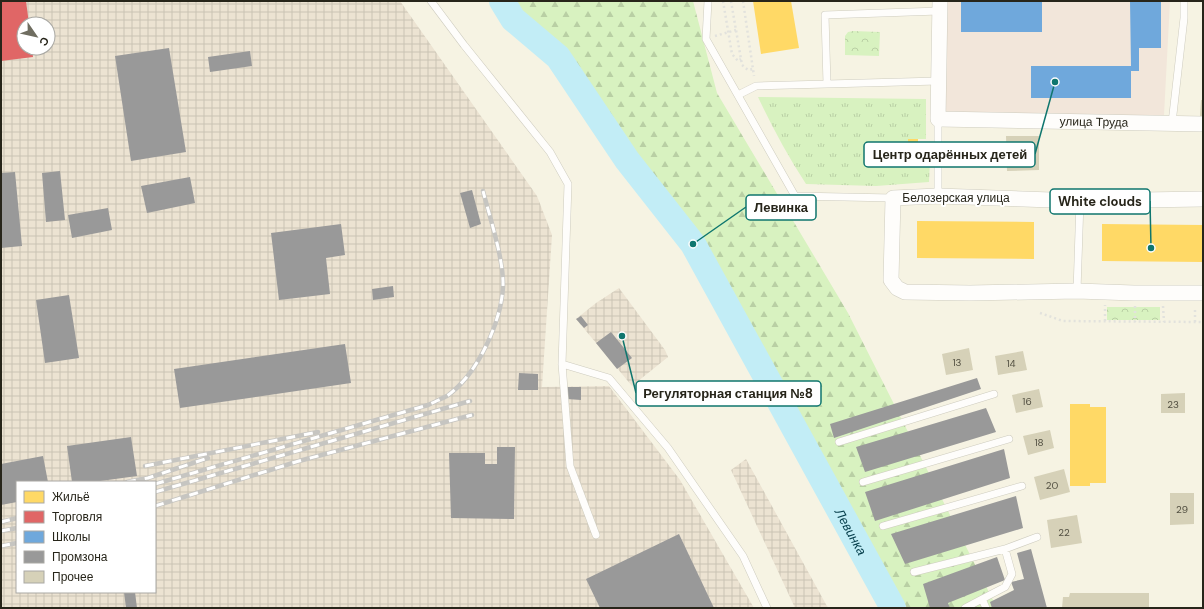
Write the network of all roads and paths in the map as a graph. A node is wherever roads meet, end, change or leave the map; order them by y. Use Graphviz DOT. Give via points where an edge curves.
graph roads {
  1 [pos="431,1"];
  2 [pos="708,1"];
  3 [pos="722,1"];
  4 [pos="731,1"];
  5 [pos="743,1"];
  6 [pos="1184,1"];
  7 [pos="939,6"];
  8 [pos="736,30"];
  9 [pos="728,31"];
  10 [pos="706,39"];
  11 [pos="741,59"];
  12 [pos="753,69"];
  13 [pos="938,81"];
  14 [pos="827,84"];
  15 [pos="756,86"];
  16 [pos="738,95"];
  17 [pos="938,119"];
  18 [pos="1172,123"];
  19 [pos="1203,124"];
  20 [pos="938,196"];
  21 [pos="892,198"];
  22 [pos="1203,199"];
  23 [pos="1080,201"];
  24 [pos="1077,291"];
  25 [pos="1203,293"];
  26 [pos="1040,313"];
  27 [pos="1203,322"];
  28 [pos="562,364"];
  29 [pos="994,394"];
  30 [pos="1009,439"];
  31 [pos="839,442"];
  32 [pos="863,482"];
  33 [pos="1022,486"];
  34 [pos="883,526"];
  35 [pos="596,535"];
  36 [pos="1036,538"];
  37 [pos="1005,549"];
  38 [pos="914,572"];
  39 [pos="982,599"];
  40 [pos="767,608"];
  41 [pos="965,608"];
  42 [pos="986,608"];
  1 -- 28 [label="lane" via="550,152 568,184"];
  2 -- 10 [label="lane"];
  3 -- 9 [label="path"];
  4 -- 8 [label="path"];
  5 -- 12 [label="path"];
  6 -- 18 [label="lane"];
  7 -- 13 [label="street"];
  7 -- 14 [label="lane" via="825,15"];
  8 -- 9 [label="path"];
  8 -- 11 [label="path"];
  9 -- 10 [label="path"];
  9 -- 11 [label="path" via="732,54 738,61"];
  10 -- 16 [label="lane"];
  11 -- 12 [label="path" via="742,65 748,70"];
  12 -- 15 [label="path"];
  13 -- 14 [label="lane"];
  13 -- 17 [label="street"];
  14 -- 15 [label="lane"];
  15 -- 16 [label="lane"];
  16 -- 21 [label="lane" via="795,196"];
  17 -- 18 [label="street, улица Труда"];
  17 -- 20 [label="lane"];
  18 -- 19 [label="street, улица Труда"];
  20 -- 21 [label="street, Белозерская улица"];
  20 -- 23 [label="street, Белозерская улица"];
  21 -- 24 [label="street, Белозерская улица" via="891,280 897,288 905,292"];
  22 -- 23 [label="street, Белозерская улица"];
  23 -- 24 [label="lane"];
  24 -- 25 [label="street, Белозерская улица"];
  26 -- 27 [label="path" via="1063,321"];
  28 -- 35 [label="lane" via="570,466"];
  28 -- 40 [label="lane" via="609,378 668,448 742,556"];
  29 -- 31 [label="lane"];
  30 -- 32 [label="lane"];
  33 -- 34 [label="lane"];
  36 -- 37 [label="lane"];
  37 -- 38 [label="lane"];
  37 -- 39 [label="lane" via="1012,574 1005,587"];
  39 -- 41 [label="lane"];
  39 -- 42 [label="lane"];
}
